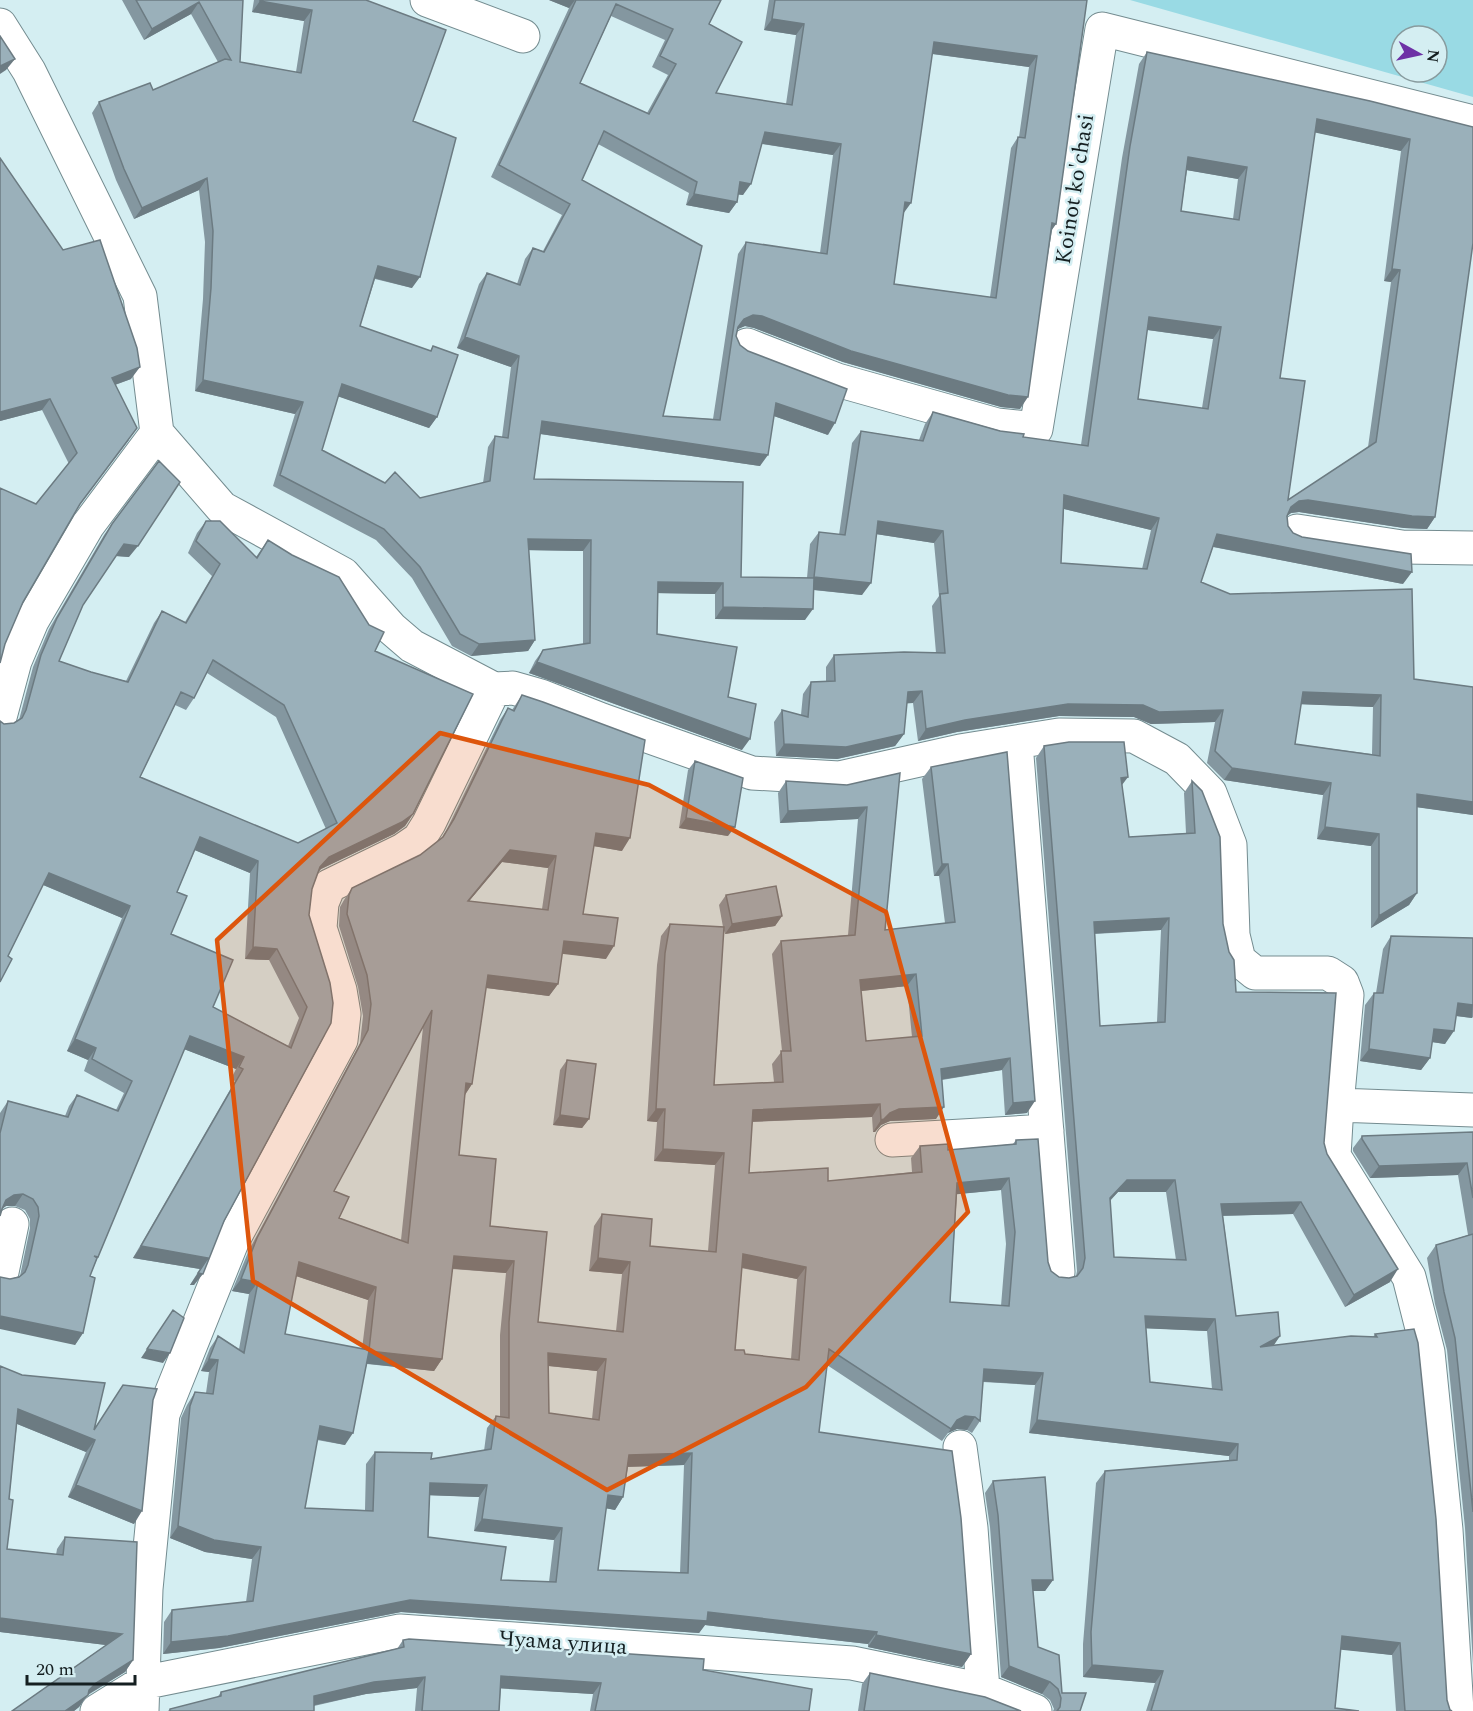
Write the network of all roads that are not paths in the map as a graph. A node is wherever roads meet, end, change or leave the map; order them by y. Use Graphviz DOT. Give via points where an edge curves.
graph roads {
  1 [pos="428,0"];
  2 [pos="0,25"];
  3 [pos="523,36"];
  4 [pos="1473,122"];
  5 [pos="747,345"];
  6 [pos="158,434"];
  7 [pos="1297,531"];
  8 [pos="1473,548"];
  9 [pos="494,689"];
  10 [pos="0,717"];
  11 [pos="1016,743"];
  12 [pos="1337,1105"];
  13 [pos="1473,1110"];
  14 [pos="1047,1131"];
  15 [pos="892,1140"];
  16 [pos="12,1224"];
  17 [pos="0,1272"];
  18 [pos="1058,1272"];
  19 [pos="960,1447"];
  20 [pos="982,1690"];
  21 [pos="142,1697"];
  22 [pos="97,1711"];
  23 [pos="1035,1711"];
  24 [pos="1457,1711"];
  1 -- 3 [label="street"];
  2 -- 6 [label="street" via="29,71 140,296"];
  4 -- 5 [label="street, Koinot ko'chasi" via="1102,29 1036,429 997,425 837,380"];
  6 -- 9 [label="street" via="222,508 343,574 390,628 412,646"];
  6 -- 10 [label="street" via="88,525 32,621 15,661"];
  7 -- 8 [label="street" via="1402,547"];
  9 -- 11 [label="street" via="513,688 541,696 752,773 839,778 960,751"];
  9 -- 21 [label="street" via="419,839 329,886 322,903 320,928 344,1014 340,1040 232,1242 163,1414 146,1589"];
  11 -- 12 [label="street" via="1059,735 1134,736 1177,759 1210,793 1230,845 1233,935 1239,960 1254,973 1328,973 1342,982 1347,995"];
  11 -- 14 [label="street"];
  12 -- 13 [label="street"];
  12 -- 24 [label="street" via="1334,1156 1409,1277 1428,1352 1446,1530"];
  14 -- 15 [label="street"];
  14 -- 18 [label="street"];
  16 -- 17 [label="street"];
  19 -- 20 [label="street" via="971,1528"];
  20 -- 21 [label="street, Чуама улица" via="852,1663 400,1631"];
  20 -- 23 [label="street, Чуама улица"];
  21 -- 22 [label="street, Чуама улица"];
}
